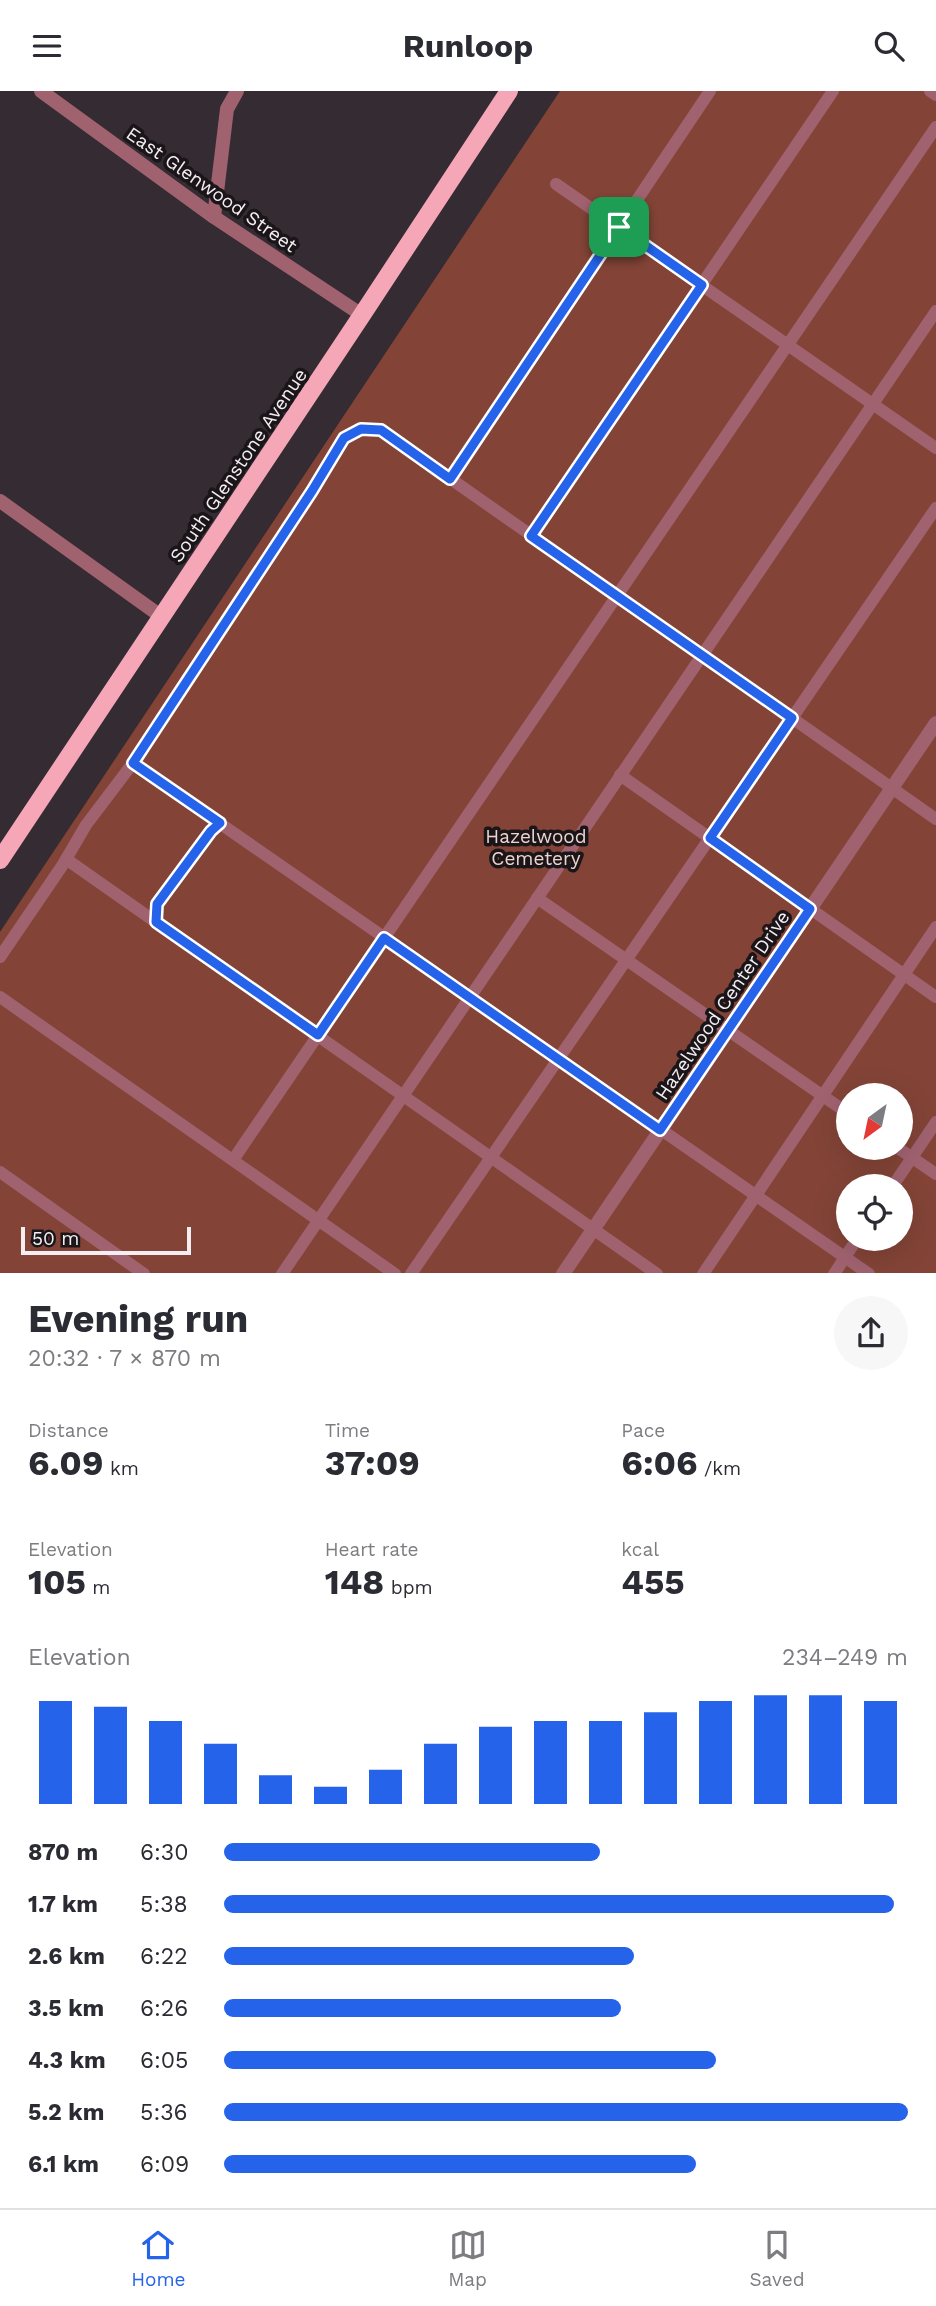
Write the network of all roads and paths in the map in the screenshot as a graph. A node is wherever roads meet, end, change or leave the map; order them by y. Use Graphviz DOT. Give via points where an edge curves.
graph roads {
  1 [pos="41,91"];
  2 [pos="237,91"];
  3 [pos="509,91"];
  4 [pos="710,91"];
  5 [pos="833,91"];
  6 [pos="930,91"];
  7 [pos="936,95"];
  8 [pos="936,127"];
  9 [pos="556,184"];
  10 [pos="214,217"];
  11 [pos="619,227"];
  12 [pos="702,285"];
  13 [pos="936,311"];
  14 [pos="362,315"];
  15 [pos="788,345"];
  16 [pos="873,404"];
  17 [pos="936,448"];
  18 [pos="450,479"];
  19 [pos="0,501"];
  20 [pos="936,508"];
  21 [pos="531,536"];
  22 [pos="617,596"];
  23 [pos="162,617"];
  24 [pos="702,655"];
  25 [pos="792,718"];
  26 [pos="936,723"];
  27 [pos="133,763"];
  28 [pos="620,775"];
  29 [pos="892,788"];
  30 [pos="936,819"];
  31 [pos="220,823"];
  32 [pos="710,838"];
  33 [pos="66,859"];
  34 [pos="0,860"];
  35 [pos="537,898"];
  36 [pos="810,909"];
  37 [pos="156,922"];
  38 [pos="936,927"];
  39 [pos="384,938"];
  40 [pos="0,957"];
  41 [pos="626,960"];
  42 [pos="904,975"];
  43 [pos="0,997"];
  44 [pos="470,997"];
  45 [pos="936,997"];
  46 [pos="728,1030"];
  47 [pos="318,1035"];
  48 [pos="558,1059"];
  49 [pos="403,1095"];
  50 [pos="823,1095"];
  51 [pos="836,1104"];
  52 [pos="936,1122"];
  53 [pos="660,1130"];
  54 [pos="914,1154"];
  55 [pos="491,1157"];
  56 [pos="914,1158"];
  57 [pos="233,1160"];
  58 [pos="0,1172"];
  59 [pos="936,1174"];
  60 [pos="755,1195"];
  61 [pos="318,1220"];
  62 [pos="594,1229"];
  63 [pos="849,1251"];
  64 [pos="845,1257"];
  65 [pos="144,1273"];
  66 [pos="282,1273"];
  67 [pos="395,1273"];
  68 [pos="411,1273"];
  69 [pos="563,1273"];
  70 [pos="657,1273"];
  71 [pos="702,1273"];
  72 [pos="834,1273"];
  73 [pos="869,1273"];
  1 -- 10 [label="street, East Glenwood Street"];
  2 -- 10 [label="street" via="227,109"];
  3 -- 14 [label="main road, South Glenstone Avenue"];
  4 -- 11 [label="lane"];
  5 -- 12 [label="lane"];
  6 -- 7 [label="lane"];
  8 -- 15 [label="lane"];
  9 -- 11 [label="lane"];
  10 -- 14 [label="street, East Glenwood Street"];
  11 -- 12 [label="lane"];
  11 -- 18 [label="lane"];
  12 -- 15 [label="lane"];
  12 -- 21 [label="lane"];
  13 -- 16 [label="lane"];
  14 -- 23 [label="main road, South Glenstone Avenue"];
  15 -- 16 [label="lane"];
  15 -- 22 [label="lane"];
  16 -- 17 [label="lane"];
  16 -- 24 [label="lane"];
  18 -- 21 [label="lane"];
  18 -- 27 [label="lane" via="381,430 361,429 344,438"];
  19 -- 23 [label="street"];
  20 -- 25 [label="lane"];
  21 -- 22 [label="lane"];
  22 -- 24 [label="lane"];
  22 -- 39 [label="lane"];
  23 -- 34 [label="main road, South Glenstone Avenue"];
  24 -- 25 [label="lane"];
  24 -- 28 [label="lane"];
  25 -- 29 [label="lane"];
  25 -- 32 [label="lane"];
  26 -- 29 [label="street, Hazelwood Center Drive"];
  27 -- 31 [label="lane"];
  27 -- 33 [label="lane"];
  28 -- 32 [label="lane"];
  28 -- 35 [label="lane"];
  29 -- 30 [label="lane"];
  29 -- 36 [label="street, Hazelwood Center Drive"];
  31 -- 37 [label="lane" via="157,904"];
  31 -- 39 [label="lane"];
  32 -- 36 [label="lane"];
  32 -- 41 [label="lane"];
  33 -- 37 [label="lane"];
  33 -- 40 [label="lane"];
  35 -- 41 [label="lane"];
  35 -- 44 [label="lane"];
  36 -- 42 [label="lane"];
  36 -- 46 [label="street, Hazelwood Center Drive"];
  37 -- 47 [label="lane"];
  38 -- 42 [label="lane"];
  39 -- 44 [label="lane"];
  39 -- 47 [label="lane"];
  41 -- 46 [label="lane"];
  41 -- 48 [label="lane"];
  42 -- 45 [label="lane"];
  42 -- 50 [label="lane"];
  43 -- 57 [label="lane"];
  44 -- 48 [label="lane"];
  44 -- 49 [label="lane"];
  46 -- 50 [label="lane"];
  46 -- 53 [label="street, Hazelwood Center Drive"];
  47 -- 49 [label="lane"];
  47 -- 57 [label="lane"];
  48 -- 53 [label="lane"];
  48 -- 55 [label="lane"];
  49 -- 55 [label="lane"];
  49 -- 61 [label="lane"];
  50 -- 51 [label="lane"];
  50 -- 60 [label="lane"];
  52 -- 54 [label="lane"];
  53 -- 60 [label="lane"];
  53 -- 62 [label="street, Hazelwood Center Drive"];
  55 -- 62 [label="lane"];
  55 -- 68 [label="lane"];
  56 -- 59 [label="lane"];
  57 -- 61 [label="lane"];
  58 -- 65 [label="lane"];
  60 -- 64 [label="lane"];
  60 -- 71 [label="lane"];
  61 -- 66 [label="lane"];
  61 -- 67 [label="lane"];
  62 -- 69 [label="street, Hazelwood Center Drive"];
  62 -- 70 [label="lane"];
  63 -- 64 [label="lane"];
  64 -- 72 [label="lane"];
  64 -- 73 [label="lane"];
}
